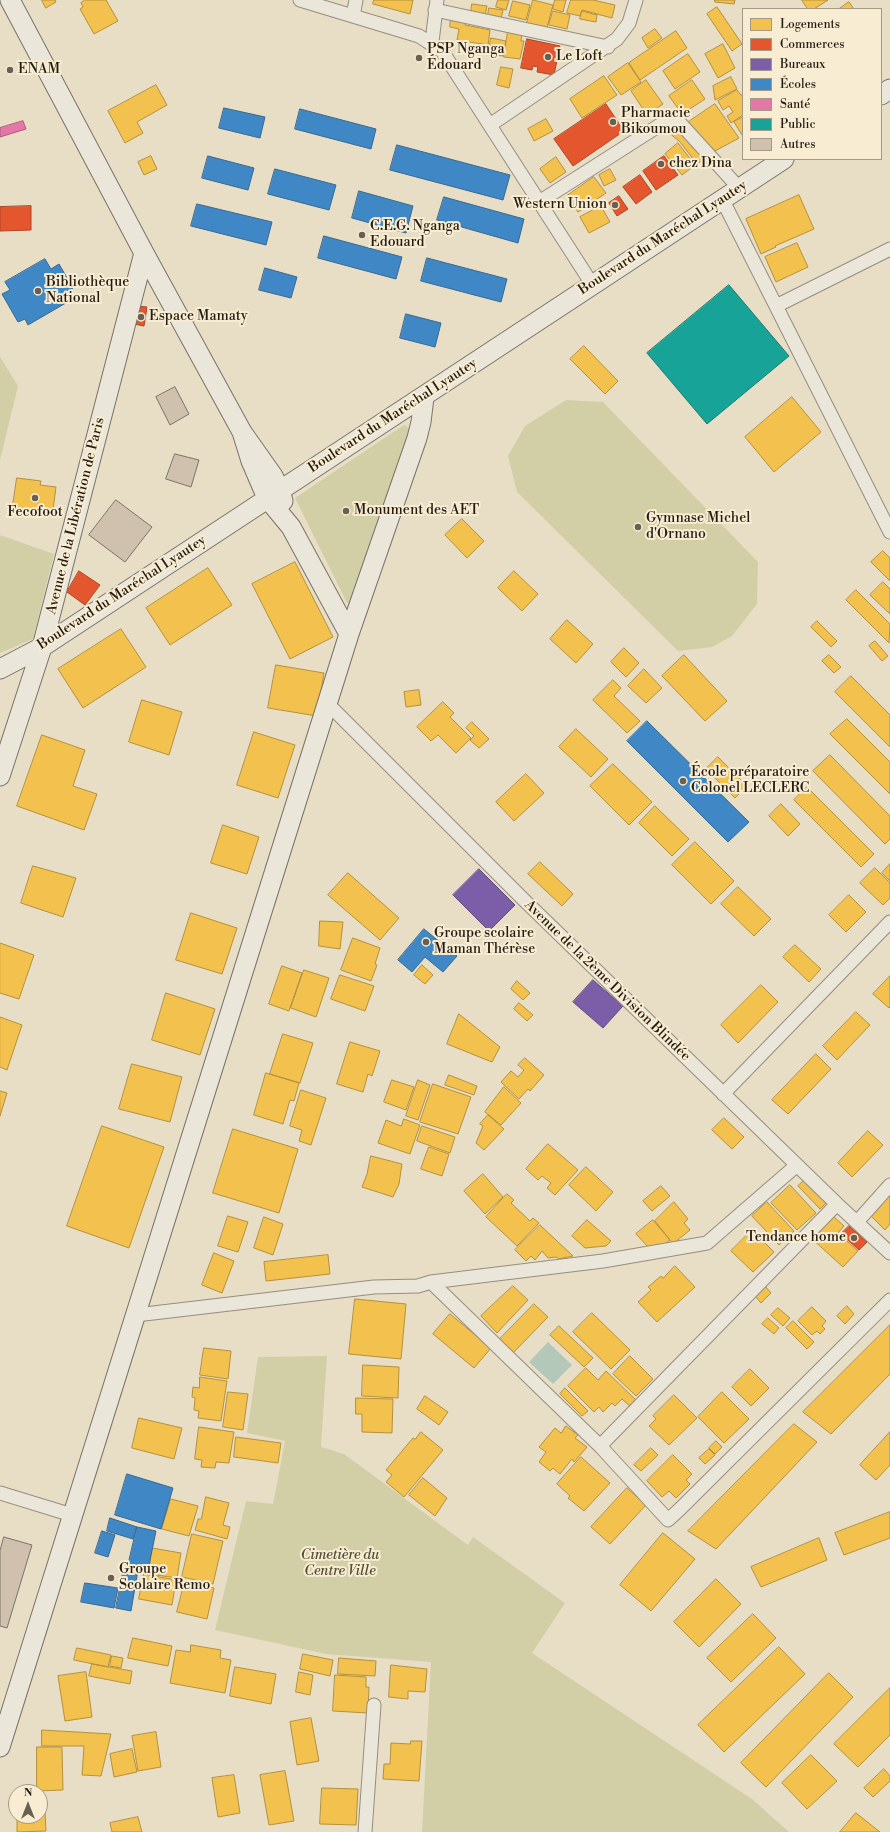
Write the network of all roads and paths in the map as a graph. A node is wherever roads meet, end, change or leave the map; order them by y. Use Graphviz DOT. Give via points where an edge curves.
graph roads {
  1 [pos="10,0"];
  2 [pos="300,0"];
  3 [pos="356,0"];
  4 [pos="636,0"];
  5 [pos="436,5"];
  6 [pos="353,16"];
  7 [pos="432,42"];
  8 [pos="608,47"];
  9 [pos="490,125"];
  10 [pos="782,160"];
  11 [pos="739,188"];
  12 [pos="722,199"];
  13 [pos="539,202"];
  14 [pos="889,252"];
  15 [pos="144,253"];
  16 [pos="592,284"];
  17 [pos="776,306"];
  18 [pos="424,397"];
  19 [pos="242,432"];
  20 [pos="266,465"];
  21 [pos="304,473"];
  22 [pos="274,494"];
  23 [pos="890,532"];
  24 [pos="350,634"];
  25 [pos="42,647"];
  26 [pos="0,669"];
  27 [pos="328,704"];
  28 [pos="0,776"];
  29 [pos="890,922"];
  30 [pos="723,1094"];
  31 [pos="797,1165"];
  32 [pos="890,1185"];
  33 [pos="836,1204"];
  34 [pos="857,1222"];
  35 [pos="890,1253"];
  36 [pos="431,1282"];
  37 [pos="890,1300"];
  38 [pos="136,1316"];
  39 [pos="600,1446"];
  40 [pos="0,1493"];
  41 [pos="72,1515"];
  42 [pos="374,1706"];
  43 [pos="0,1747"];
  44 [pos="366,1832"];
  1 -- 15 [label="main road"];
  2 -- 6 [label="street"];
  3 -- 6 [label="street"];
  4 -- 8 [label="street" via="629,23"];
  5 -- 7 [label="street"];
  5 -- 8 [label="street"];
  6 -- 7 [label="street"];
  7 -- 9 [label="street" via="442,51"];
  8 -- 9 [label="street"];
  9 -- 13 [label="street"];
  10 -- 11 [label="main road, Boulevard du Maréchal Lyautey"];
  11 -- 12 [label="main road, Boulevard du Maréchal Lyautey"];
  11 -- 13 [label="street" via="680,122 671,120 630,143"];
  12 -- 16 [label="main road, Boulevard du Maréchal Lyautey"];
  12 -- 17 [label="street"];
  13 -- 16 [label="street"];
  14 -- 17 [label="street"];
  15 -- 19 [label="main road"];
  15 -- 25 [label="main road, Avenue de la Libération de Paris"];
  16 -- 18 [label="main road, Boulevard du Maréchal Lyautey"];
  17 -- 23 [label="street"];
  18 -- 21 [label="main road, Boulevard du Maréchal Lyautey"];
  18 -- 24 [label="main road" via="417,438"];
  19 -- 20 [label="main road"];
  19 -- 22 [label="main road" via="250,461"];
  20 -- 21 [label="main road"];
  20 -- 22 [label="main road"];
  21 -- 22 [label="main road, Boulevard du Maréchal Lyautey"];
  22 -- 24 [label="main road"];
  22 -- 25 [label="main road, Boulevard du Maréchal Lyautey"];
  24 -- 27 [label="main road"];
  25 -- 26 [label="main road, Boulevard du Maréchal Lyautey"];
  25 -- 28 [label="main road, Avenue de la Libération de Paris"];
  27 -- 30 [label="street, Avenue de la 2ème Division Blindée"];
  27 -- 38 [label="main road"];
  29 -- 30 [label="street"];
  30 -- 31 [label="street, Avenue de la 2ème Division Blindée"];
  31 -- 33 [label="street, Avenue de la 2ème Division Blindée"];
  31 -- 36 [label="street" via="707,1243 604,1261"];
  32 -- 34 [label="street"];
  33 -- 34 [label="street, Avenue de la 2ème Division Blindée"];
  33 -- 39 [label="street"];
  34 -- 35 [label="street, Avenue de la 2ème Division Blindée"];
  36 -- 38 [label="street" via="418,1286 374,1287"];
  36 -- 39 [label="street"];
  37 -- 39 [label="street" via="668,1520"];
  38 -- 41 [label="main road"];
  40 -- 41 [label="street"];
  41 -- 43 [label="main road"];
  42 -- 44 [label="street"];
}
